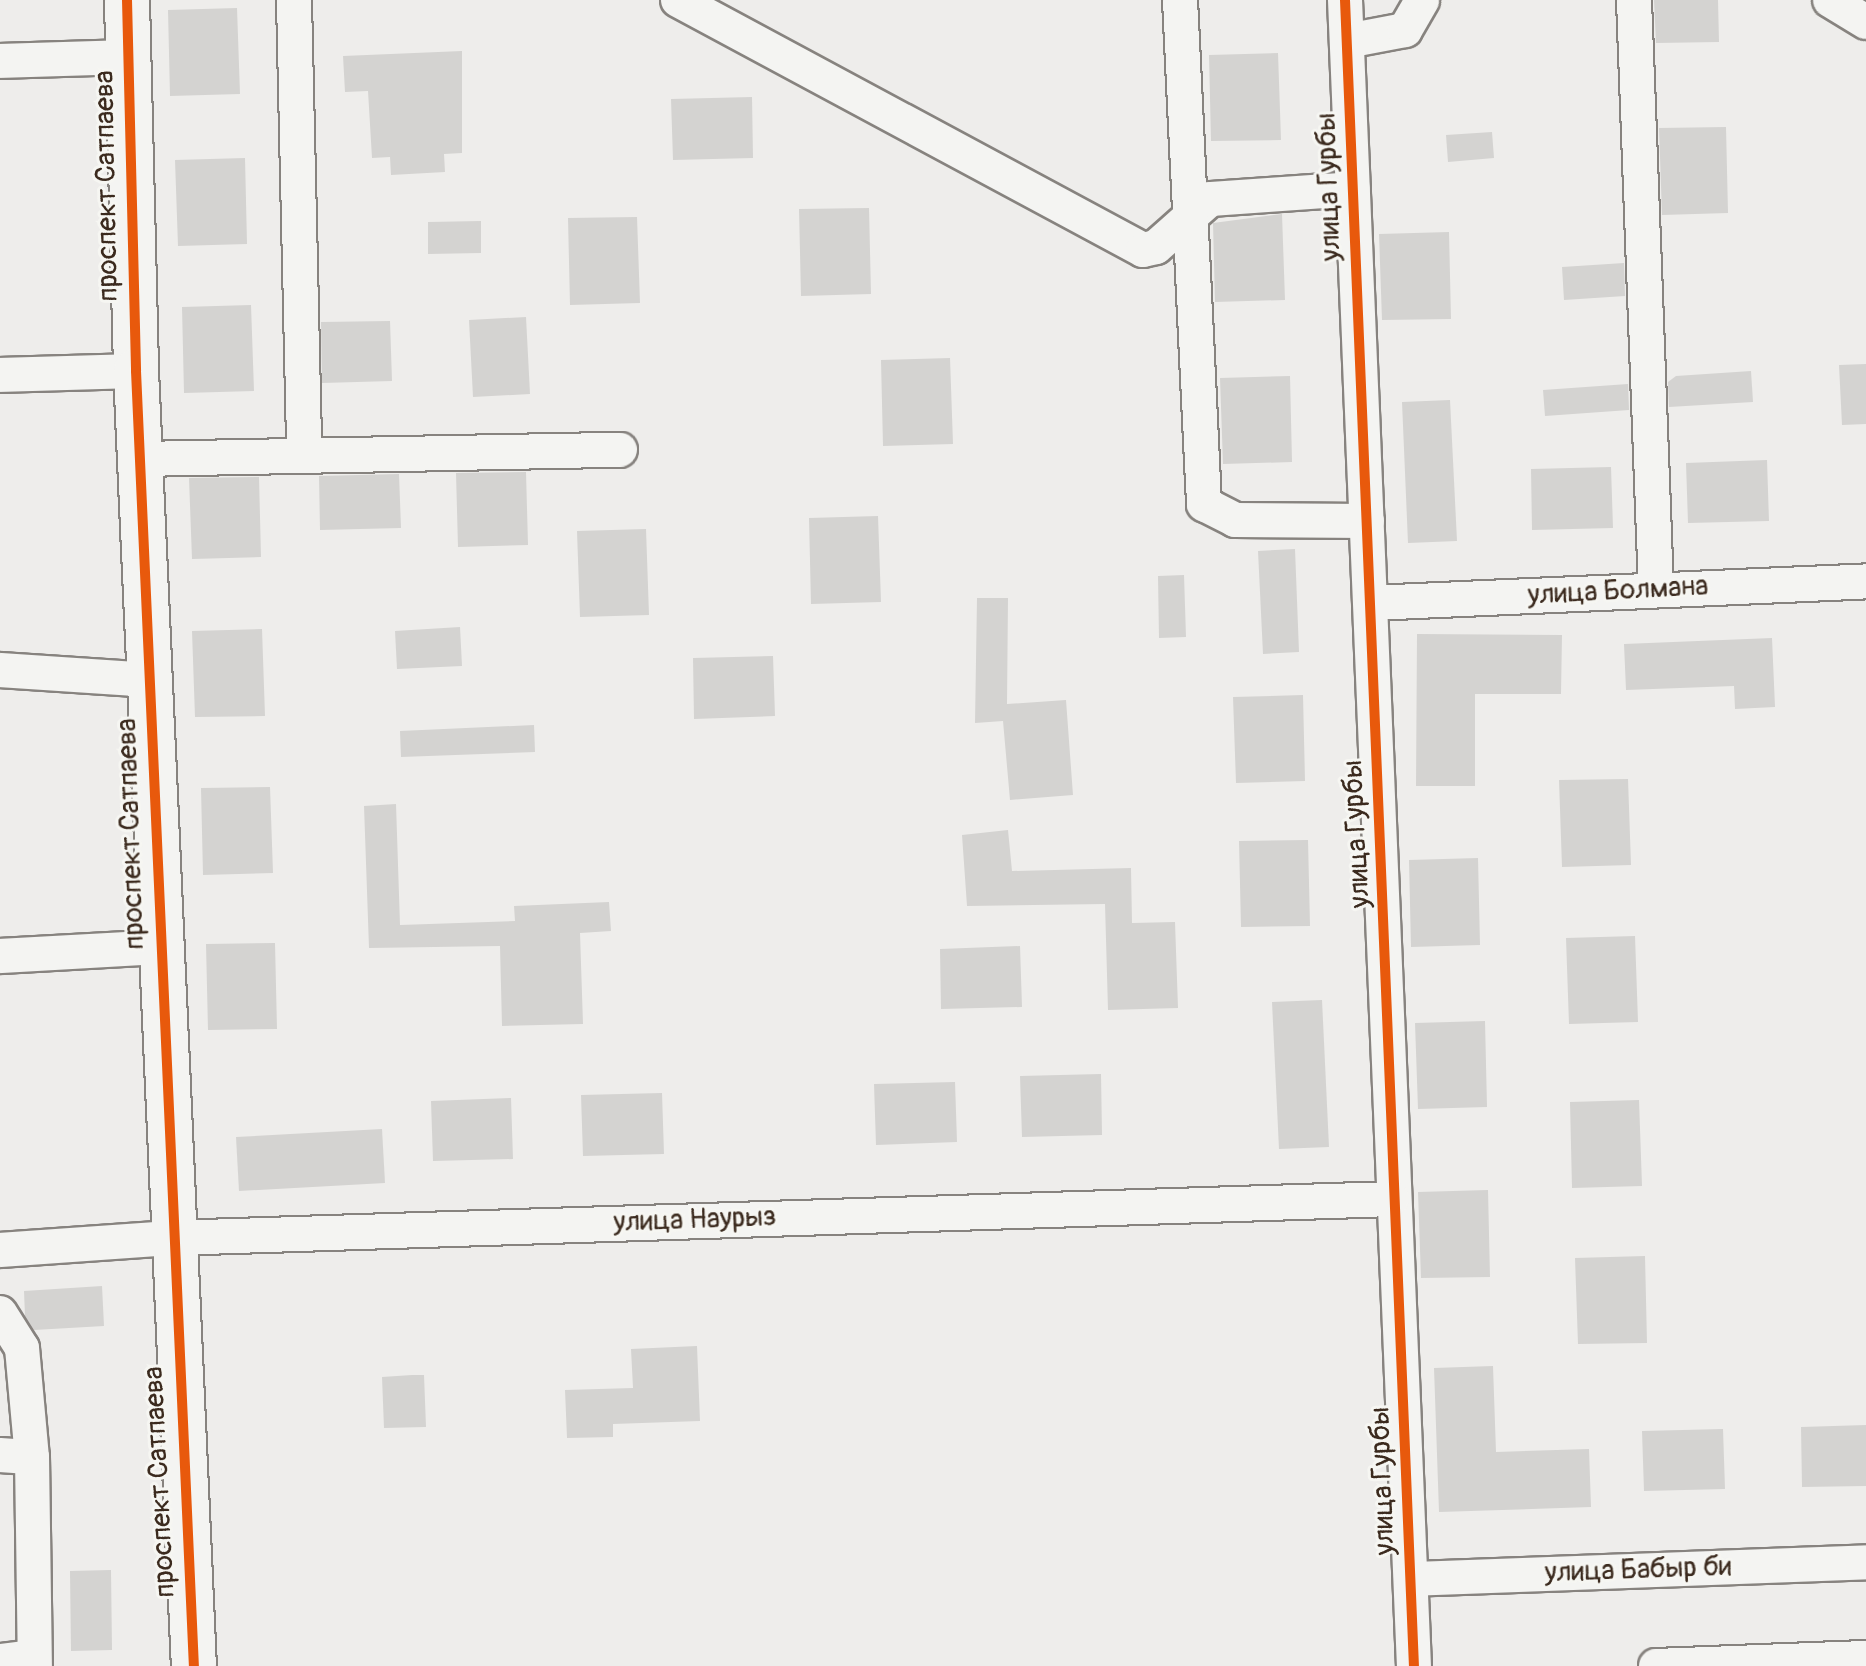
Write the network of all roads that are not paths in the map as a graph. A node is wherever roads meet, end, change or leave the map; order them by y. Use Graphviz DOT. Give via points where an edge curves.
graph roads {
  1 [pos="127,0"];
  2 [pos="294,0"];
  3 [pos="678,0"];
  4 [pos="1180,0"];
  5 [pos="1345,0"];
  6 [pos="1422,0"];
  7 [pos="1634,0"];
  8 [pos="1830,0"];
  9 [pos="1866,22"];
  10 [pos="1347,41"];
  11 [pos="128,57"];
  12 [pos="0,61"];
  13 [pos="1353,189"];
  14 [pos="1188,213"];
  15 [pos="136,371"];
  16 [pos="0,375"];
  17 [pos="620,450"];
  18 [pos="304,451"];
  19 [pos="139,459"];
  20 [pos="1367,521"];
  21 [pos="1866,581"];
  22 [pos="1656,588"];
  23 [pos="1371,603"];
  24 [pos="0,670"];
  25 [pos="149,680"];
  26 [pos="160,947"];
  27 [pos="0,956"];
  28 [pos="1391,1199"];
  29 [pos="172,1238"];
  30 [pos="0,1250"];
  31 [pos="0,1313"];
  32 [pos="16,1456"];
  33 [pos="1866,1562"];
  34 [pos="1411,1579"];
  35 [pos="1866,1658"];
  36 [pos="0,1661"];
  37 [pos="34,1661"];
  38 [pos="194,1666"];
  39 [pos="1414,1666"];
  40 [pos="1656,1666"];
  1 -- 11 [label="street, проспект Сатпаева"];
  2 -- 18 [label="street"];
  3 -- 14 [label="street" via="957,144 1129,246 1156,247"];
  4 -- 14 [label="street"];
  5 -- 10 [label="street, улица Гурбы"];
  6 -- 10 [label="street" via="1405,30"];
  7 -- 22 [label="street"];
  8 -- 9 [label="street"];
  10 -- 13 [label="street, улица Гурбы"];
  11 -- 12 [label="street"];
  11 -- 15 [label="street, проспект Сатпаева"];
  13 -- 14 [label="street" via="1210,199"];
  13 -- 20 [label="street, улица Гурбы"];
  14 -- 20 [label="street" via="1204,504 1235,520"];
  15 -- 16 [label="street"];
  15 -- 19 [label="street, проспект Сатпаева"];
  17 -- 18 [label="street"];
  18 -- 19 [label="street"];
  19 -- 25 [label="street, проспект Сатпаева"];
  20 -- 23 [label="street, улица Гурбы"];
  21 -- 22 [label="street, улица Болмана"];
  22 -- 23 [label="street, улица Болмана"];
  23 -- 28 [label="street, улица Гурбы" via="1393,1115"];
  24 -- 25 [label="street"];
  25 -- 26 [label="street, проспект Сатпаева"];
  26 -- 27 [label="street"];
  26 -- 29 [label="street, проспект Сатпаева"];
  28 -- 29 [label="street, улица Наурыз"];
  28 -- 34 [label="street, улица Гурбы"];
  29 -- 30 [label="street, улица Наурыз"];
  29 -- 38 [label="street, проспект Сатпаева"];
  31 -- 32 [label="street" via="22,1348"];
  32 -- 37 [label="street"];
  33 -- 34 [label="street, улица Бабыр би"];
  34 -- 39 [label="street, улица Гурбы"];
  35 -- 40 [label="street"];
  36 -- 37 [label="street"];
}
